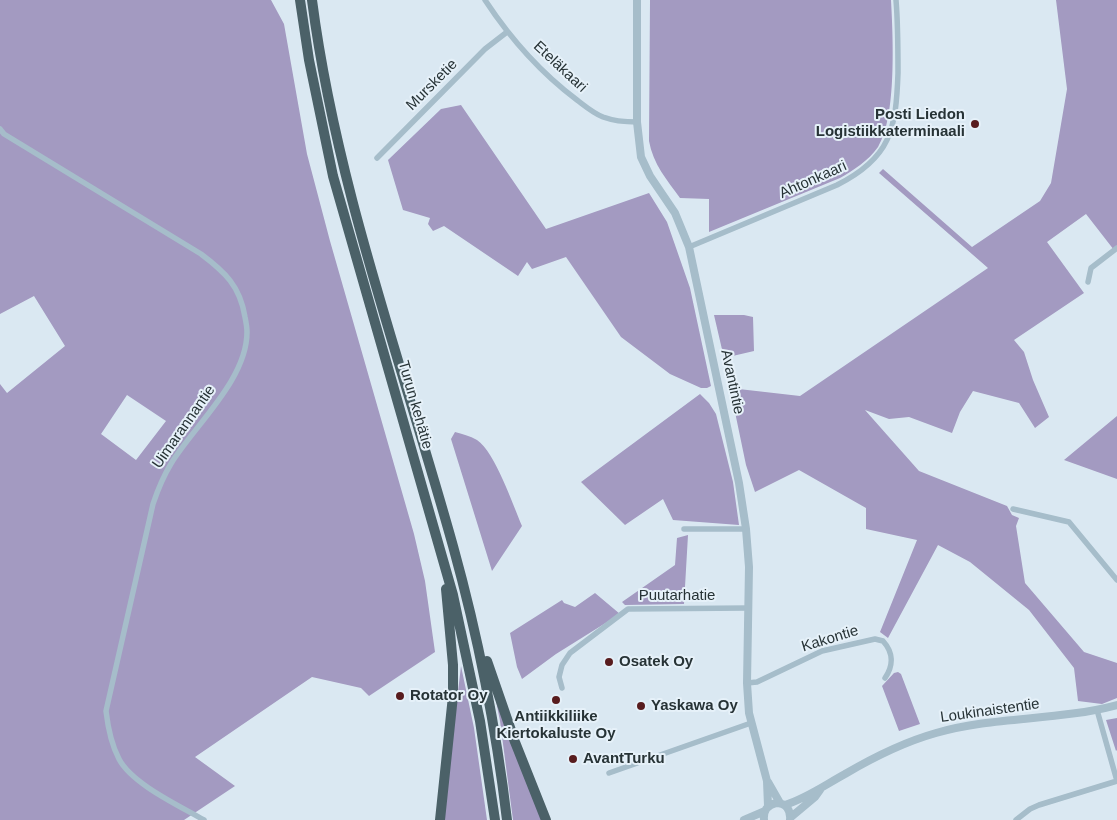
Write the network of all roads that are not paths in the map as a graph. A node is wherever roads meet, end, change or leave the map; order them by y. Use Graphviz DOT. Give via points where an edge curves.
graph roads {
  1 [pos="300,0"];
  2 [pos="312,0"];
  3 [pos="485,0"];
  4 [pos="637,0"];
  5 [pos="896,0"];
  6 [pos="507,32"];
  7 [pos="637,122"];
  8 [pos="0,129"];
  9 [pos="377,158"];
  10 [pos="689,247"];
  11 [pos="1117,248"];
  12 [pos="1088,282"];
  13 [pos="1013,509"];
  14 [pos="746,529"];
  15 [pos="684,530"];
  16 [pos="441,549"];
  17 [pos="1117,580"];
  18 [pos="748,608"];
  19 [pos="473,620"];
  20 [pos="885,678"];
  21 [pos="747,683"];
  22 [pos="562,688"];
  23 [pos="1117,705"];
  24 [pos="1097,710"];
  25 [pos="751,723"];
  26 [pos="609,773"];
  27 [pos="767,781"];
  28 [pos="1117,781"];
  29 [pos="820,790"];
  30 [pos="782,804"];
  31 [pos="766,808"];
  32 [pos="791,819"];
  33 [pos="204,820"];
  34 [pos="440,820"];
  35 [pos="494,820"];
  36 [pos="507,820"];
  37 [pos="546,820"];
  38 [pos="744,820"];
  39 [pos="764,820"];
  40 [pos="1016,820"];
  1 -- 16 [label="highway, Turun kehätie" via="333,176"];
  2 -- 19 [label="highway, Turun kehätie" via="347,177"];
  3 -- 6 [label="street, Eteläkaari"];
  4 -- 7 [label="street, Avantintie"];
  5 -- 10 [label="street, Ahtonkaari" via="896,110 889,138 874,160 852,177"];
  6 -- 7 [label="street, Eteläkaari" via="549,77 582,104 603,117"];
  6 -- 9 [label="street, Mursketie" via="485,49"];
  7 -- 10 [label="street, Avantintie" via="638,144 644,165 675,213"];
  8 -- 33 [label="street, Uimarannantie" via="201,254 221,269 235,287 243,307 247,332 243,356 233,378 172,462 159,486 106,711 109,733 120,761 134,777"];
  10 -- 14 [label="street, Avantintie" via="738,476"];
  11 -- 12 [label="street" via="1091,268"];
  13 -- 17 [label="street" via="1068,522"];
  14 -- 15 [label="street"];
  14 -- 18 [label="street, Avantintie"];
  16 -- 34 [label="highway" via="449,614 453,696"];
  16 -- 35 [label="highway, Turun kehätie" via="478,712"];
  18 -- 21 [label="street, Avantintie"];
  18 -- 22 [label="street, Puutarhatie" via="628,608 570,653 559,677"];
  19 -- 36 [label="highway, Turun kehätie" via="494,724"];
  19 -- 37 [label="highway"];
  20 -- 21 [label="street, Kakontie" via="891,666 890,652 883,640 875,639 822,651 757,682"];
  21 -- 25 [label="street, Avantintie"];
  23 -- 24 [label="street, Loukinaistentie"];
  24 -- 28 [label="street"];
  24 -- 29 [label="street, Loukinaistentie" via="974,724 935,733 882,754"];
  25 -- 26 [label="street"];
  25 -- 27 [label="street, Avantintie"];
  27 -- 30 [label="street, Avantintie"];
  27 -- 31 [label="street, Avantintie"];
  28 -- 40 [label="street" via="1038,805"];
  29 -- 30 [label="street, Loukinaistentie"];
  29 -- 32 [label="street, Loukinaistentie"];
  30 -- 31 [label="street, Loukinaistentie"];
  30 -- 32 [label="street, Avantintie" via="788,808"];
  31 -- 38 [label="street"];
  31 -- 39 [label="street, Avantintie"];
}
